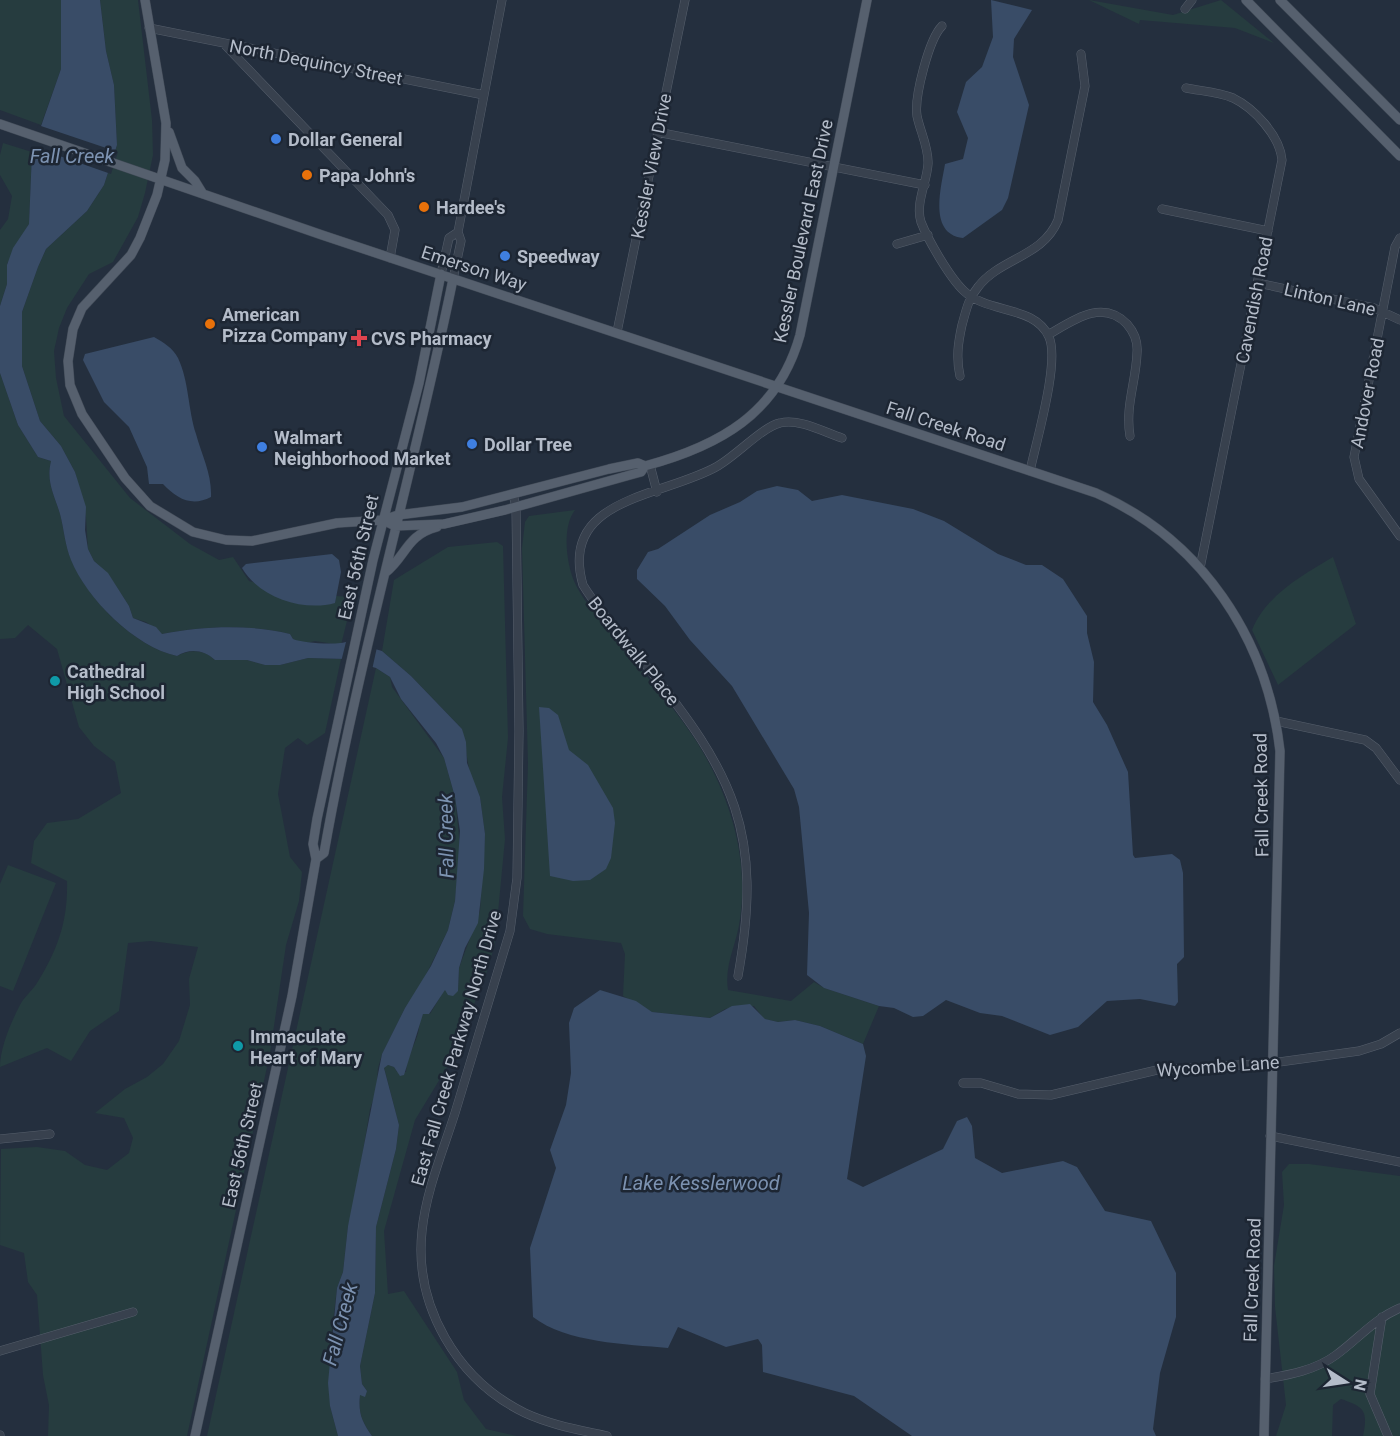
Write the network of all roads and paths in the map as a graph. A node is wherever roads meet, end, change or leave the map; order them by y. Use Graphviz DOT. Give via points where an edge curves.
graph roads {
  1 [pos="145,0"];
  2 [pos="502,0"];
  3 [pos="685,0"];
  4 [pos="867,0"];
  5 [pos="1192,0"];
  6 [pos="1246,0"];
  7 [pos="1280,0"];
  8 [pos="1185,9"];
  9 [pos="942,26"];
  10 [pos="149,28"];
  11 [pos="224,44"];
  12 [pos="1081,54"];
  13 [pos="1186,88"];
  14 [pos="484,95"];
  15 [pos="1400,120"];
  16 [pos="0,124"];
  17 [pos="166,124"];
  18 [pos="657,132"];
  19 [pos="1400,156"];
  20 [pos="834,168"];
  21 [pos="160,180"];
  22 [pos="924,184"];
  23 [pos="202,194"];
  24 [pos="1162,209"];
  25 [pos="1268,231"];
  26 [pos="458,232"];
  27 [pos="928,235"];
  28 [pos="1400,238"];
  29 [pos="897,244"];
  30 [pos="390,258"];
  31 [pos="441,274"];
  32 [pos="453,279"];
  33 [pos="1258,283"];
  34 [pos="971,297"];
  35 [pos="1383,311"];
  36 [pos="1400,320"];
  37 [pos="617,332"];
  38 [pos="1048,334"];
  39 [pos="960,376"];
  40 [pos="777,386"];
  41 [pos="1130,436"];
  42 [pos="842,438"];
  43 [pos="648,465"];
  44 [pos="1030,471"];
  45 [pos="657,492"];
  46 [pos="513,494"];
  47 [pos="516,507"];
  48 [pos="398,515"];
  49 [pos="383,520"];
  50 [pos="444,524"];
  51 [pos="395,526"];
  52 [pos="1400,537"];
  53 [pos="1200,568"];
  54 [pos="385,573"];
  55 [pos="1276,721"];
  56 [pos="1400,780"];
  57 [pos="316,860"];
  58 [pos="738,976"];
  59 [pos="1400,1033"];
  60 [pos="1272,1063"];
  61 [pos="963,1083"];
  62 [pos="50,1134"];
  63 [pos="1270,1136"];
  64 [pos="0,1139"];
  65 [pos="1400,1162"];
  66 [pos="1400,1308"];
  67 [pos="133,1312"];
  68 [pos="1382,1317"];
  69 [pos="0,1351"];
  70 [pos="1265,1379"];
  71 [pos="195,1436"];
  72 [pos="608,1436"];
  73 [pos="1264,1436"];
  74 [pos="1388,1436"];
  1 -- 10 [label="main road"];
  2 -- 14 [label="street, East 56th Street"];
  3 -- 18 [label="street, Kessler View Drive"];
  4 -- 20 [label="main road, Kessler Boulevard East Drive"];
  5 -- 8 [label="street"];
  6 -- 19 [label="main road"];
  7 -- 15 [label="main road"];
  9 -- 22 [label="street" via="928,48 917,107 928,158"];
  10 -- 11 [label="street, North Dequincy Street"];
  10 -- 17 [label="main road"];
  11 -- 14 [label="street, North Dequincy Street"];
  11 -- 30 [label="street" via="388,215 395,230"];
  12 -- 34 [label="street" via="1084,86 1055,226 1041,244 987,278"];
  13 -- 25 [label="street, Cavendish Road" via="1238,101 1277,141 1282,163"];
  14 -- 26 [label="street, East 56th Street"];
  16 -- 21 [label="main road, Emerson Way"];
  17 -- 21 [label="main road"];
  17 -- 23 [label="main road" via="182,168"];
  18 -- 20 [label="street"];
  18 -- 37 [label="street, Kessler View Drive"];
  20 -- 22 [label="street"];
  20 -- 40 [label="main road, Kessler Boulevard East Drive" via="800,335"];
  21 -- 23 [label="main road, Emerson Way"];
  21 -- 49 [label="main road" via="136,247 91,296 73,328 68,362 70,385 90,428 144,500 193,532 252,542 337,524"];
  22 -- 27 [label="street" via="920,214"];
  23 -- 30 [label="main road, Emerson Way"];
  24 -- 25 [label="street"];
  25 -- 33 [label="street, Cavendish Road"];
  26 -- 31 [label="street, East 56th Street" via="449,238"];
  26 -- 32 [label="street, East 56th Street" via="461,241"];
  27 -- 29 [label="street"];
  27 -- 34 [label="street" via="954,278"];
  28 -- 35 [label="street, Andover Road"];
  30 -- 31 [label="main road, Emerson Way"];
  31 -- 32 [label="main road, Emerson Way"];
  31 -- 49 [label="main road, East 56th Street" via="422,370"];
  32 -- 37 [label="main road, Emerson Way"];
  32 -- 48 [label="main road, East 56th Street"];
  33 -- 35 [label="street, Linton Lane"];
  33 -- 53 [label="street, Cavendish Road"];
  34 -- 38 [label="street" via="1028,317"];
  34 -- 39 [label="street" via="957,353"];
  35 -- 36 [label="street, Linton Lane"];
  35 -- 52 [label="street, Andover Road" via="1354,457 1359,479"];
  37 -- 40 [label="main road, Emerson Way"];
  38 -- 41 [label="street" via="1092,312 1114,315 1130,327 1138,351 1128,403"];
  38 -- 44 [label="street" via="1053,362"];
  40 -- 43 [label="main road, Kessler Boulevard East Drive" via="755,413 725,434 696,450"];
  40 -- 44 [label="main road, Fall Creek Road"];
  42 -- 45 [label="street, Boardwalk Place" via="796,423 779,423 715,468"];
  43 -- 45 [label="street"];
  43 -- 46 [label="main road, Kessler Boulevard East Drive" via="638,463"];
  43 -- 47 [label="main road, Kessler Boulevard East Drive" via="641,472"];
  44 -- 53 [label="main road, Fall Creek Road" via="1096,493 1126,508 1172,541"];
  45 -- 58 [label="street, Boardwalk Place" via="613,507 595,521 581,546 580,575 586,591 698,732 725,778 742,837 748,882"];
  46 -- 47 [label="street, East Fall Creek Parkway North Drive"];
  46 -- 48 [label="main road, Kessler Boulevard East Drive" via="462,507"];
  47 -- 50 [label="main road, Kessler Boulevard East Drive"];
  47 -- 72 [label="street, East Fall Creek Parkway North Drive" via="516,898 510,931 427,1207 422,1260 436,1322 453,1352 479,1382 528,1414"];
  48 -- 49 [label="main road, Kessler Boulevard East Drive"];
  48 -- 51 [label="main road, East 56th Street"];
  49 -- 51 [label="main road, Kessler Boulevard East Drive"];
  49 -- 57 [label="main road, East 56th Street" via="313,844"];
  50 -- 51 [label="main road, Kessler Boulevard East Drive"];
  50 -- 54 [label="main road" via="414,539"];
  51 -- 54 [label="main road, East 56th Street"];
  53 -- 55 [label="main road, Fall Creek Road" via="1226,600 1251,642"];
  54 -- 57 [label="main road, East 56th Street" via="324,853"];
  55 -- 56 [label="street" via="1365,740 1376,748"];
  55 -- 60 [label="main road, Fall Creek Road" via="1281,770"];
  57 -- 71 [label="main road, East 56th Street" via="292,996"];
  59 -- 60 [label="street, Wycombe Lane" via="1362,1050"];
  60 -- 61 [label="street, Wycombe Lane" via="1157,1070 1048,1095 1018,1094 981,1083"];
  60 -- 63 [label="main road, Fall Creek Road"];
  62 -- 64 [label="street"];
  63 -- 65 [label="street"];
  63 -- 70 [label="main road, Fall Creek Road"];
  66 -- 68 [label="street"];
  67 -- 69 [label="street"];
  68 -- 70 [label="street" via="1329,1360"];
  68 -- 74 [label="street" via="1370,1394"];
  70 -- 73 [label="main road, Fall Creek Road"];
}
